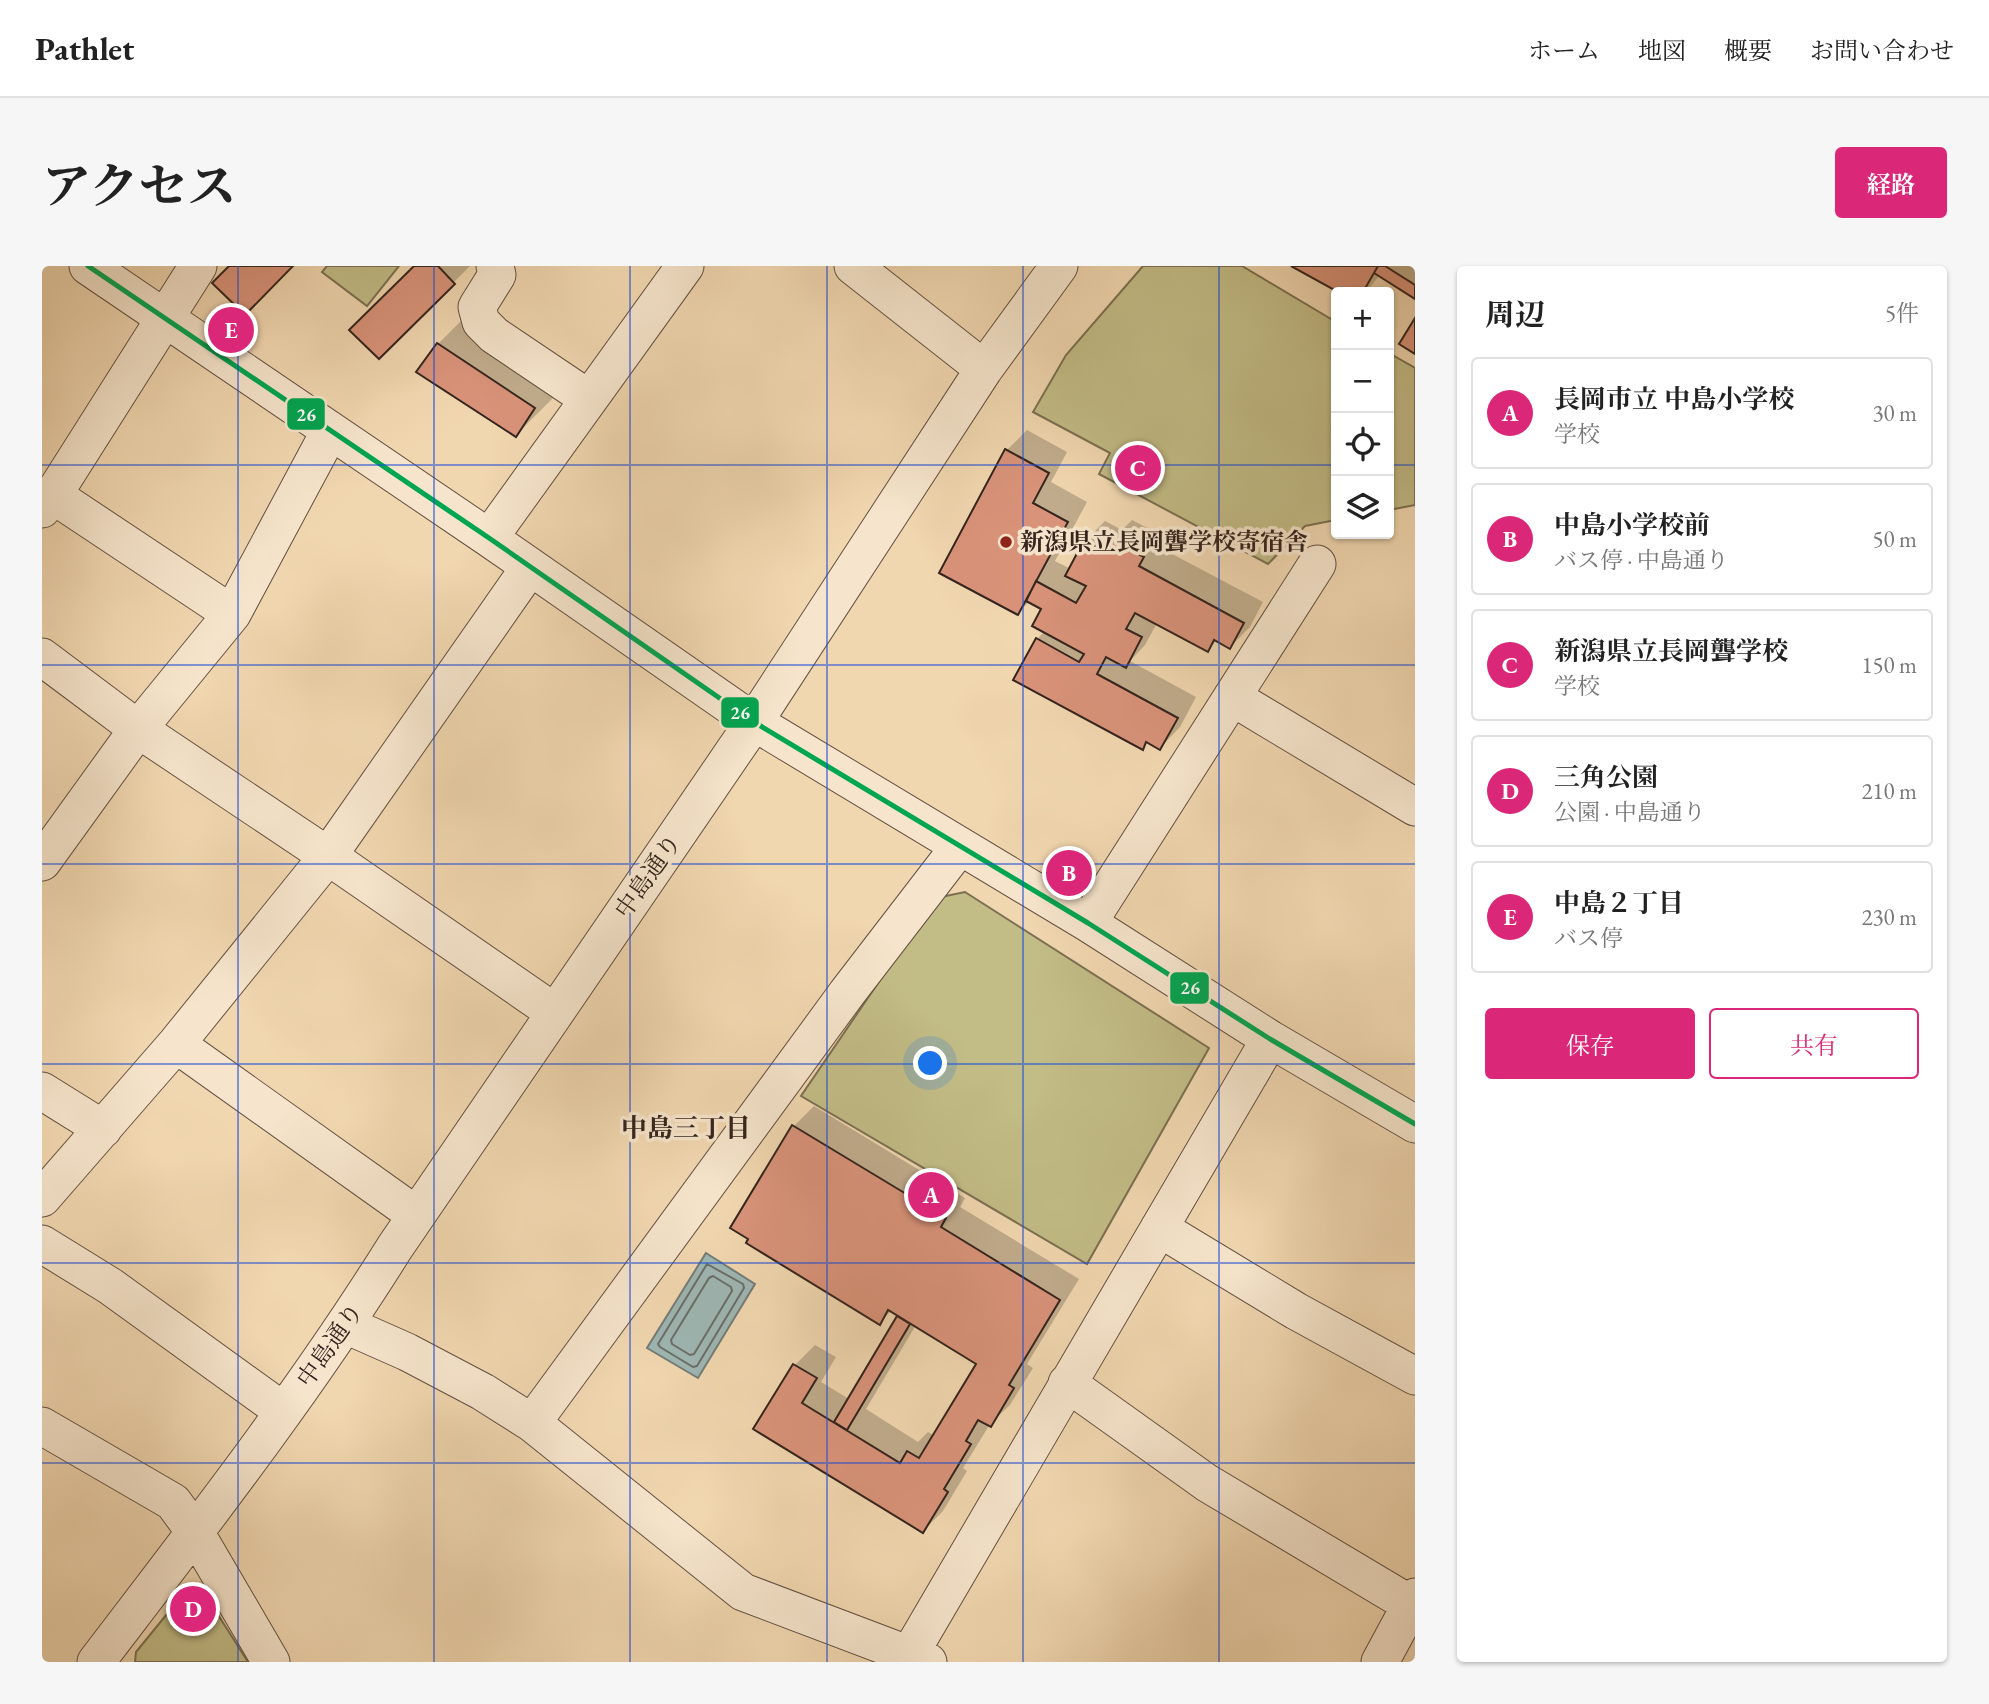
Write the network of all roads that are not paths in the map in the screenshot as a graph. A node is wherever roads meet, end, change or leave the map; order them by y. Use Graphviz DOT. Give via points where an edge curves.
graph roads {
  1 [pos="88,266"];
  2 [pos="198,266"];
  3 [pos="495,266"];
  4 [pos="685,266"];
  5 [pos="853,266"];
  6 [pos="1059,266"];
  7 [pos="163,318"];
  8 [pos="984,369"];
  9 [pos="589,399"];
  10 [pos="330,432"];
  11 [pos="48,502"];
  12 [pos="489,538"];
  13 [pos="1317,564"];
  14 [pos="530,567"];
  15 [pos="232,614"];
  16 [pos="42,657"];
  17 [pos="1232,698"];
  18 [pos="754,722"];
  19 [pos="138,729"];
  20 [pos="1415,807"];
  21 [pos="960,846"];
  22 [pos="328,856"];
  23 [pos="42,862"];
  24 [pos="1088,923"];
  25 [pos="554,1012"];
  26 [pos="1270,1039"];
  27 [pos="176,1044"];
  28 [pos="42,1091"];
  29 [pos="1414,1121"];
  30 [pos="103,1129"];
  31 [pos="42,1198"];
  32 [pos="416,1215"];
  33 [pos="1159,1228"];
  34 [pos="42,1244"];
  35 [pos="346,1325"];
  36 [pos="1415,1376"];
  37 [pos="1067,1383"];
  38 [pos="283,1411"];
  39 [pos="532,1423"];
  40 [pos="42,1426"];
  41 [pos="195,1532"];
  42 [pos="1414,1603"];
  43 [pos="914,1660"];
  44 [pos="96,1662"];
  45 [pos="271,1662"];
  46 [pos="1380,1662"];
  1 -- 7 [label="street"];
  2 -- 7 [label="street"];
  3 -- 9 [label="street" via="497,275 477,307 481,322"];
  4 -- 9 [label="street"];
  5 -- 8 [label="street"];
  6 -- 8 [label="street, 中島通り"];
  7 -- 10 [label="street"];
  7 -- 11 [label="street"];
  8 -- 18 [label="street, 中島通り"];
  9 -- 12 [label="street"];
  10 -- 12 [label="street"];
  10 -- 15 [label="street"];
  11 -- 15 [label="street"];
  12 -- 14 [label="street"];
  13 -- 17 [label="street"];
  14 -- 18 [label="street"];
  14 -- 22 [label="street"];
  15 -- 19 [label="street"];
  16 -- 19 [label="street"];
  17 -- 20 [label="street"];
  17 -- 24 [label="street"];
  18 -- 21 [label="street"];
  18 -- 25 [label="street, 中島通り"];
  19 -- 22 [label="street"];
  19 -- 23 [label="street"];
  21 -- 24 [label="street"];
  21 -- 39 [label="street"];
  22 -- 25 [label="street"];
  22 -- 27 [label="street"];
  24 -- 26 [label="street"];
  25 -- 32 [label="street, 中島通り"];
  26 -- 29 [label="street"];
  26 -- 33 [label="street"];
  27 -- 30 [label="street"];
  27 -- 32 [label="street"];
  28 -- 30 [label="street"];
  30 -- 31 [label="street"];
  32 -- 35 [label="street, 中島通り"];
  33 -- 36 [label="street"];
  33 -- 37 [label="street"];
  34 -- 38 [label="street" via="110,1286"];
  35 -- 38 [label="street, 中島通り"];
  35 -- 39 [label="street" via="407,1352"];
  37 -- 42 [label="street" via="1207,1483"];
  37 -- 43 [label="street"];
  38 -- 41 [label="street, 中島通り"];
  39 -- 43 [label="street" via="743,1592"];
  40 -- 41 [label="street" via="173,1503"];
  41 -- 44 [label="street, 中島通り"];
  41 -- 45 [label="street"];
  42 -- 46 [label="street"];
}
